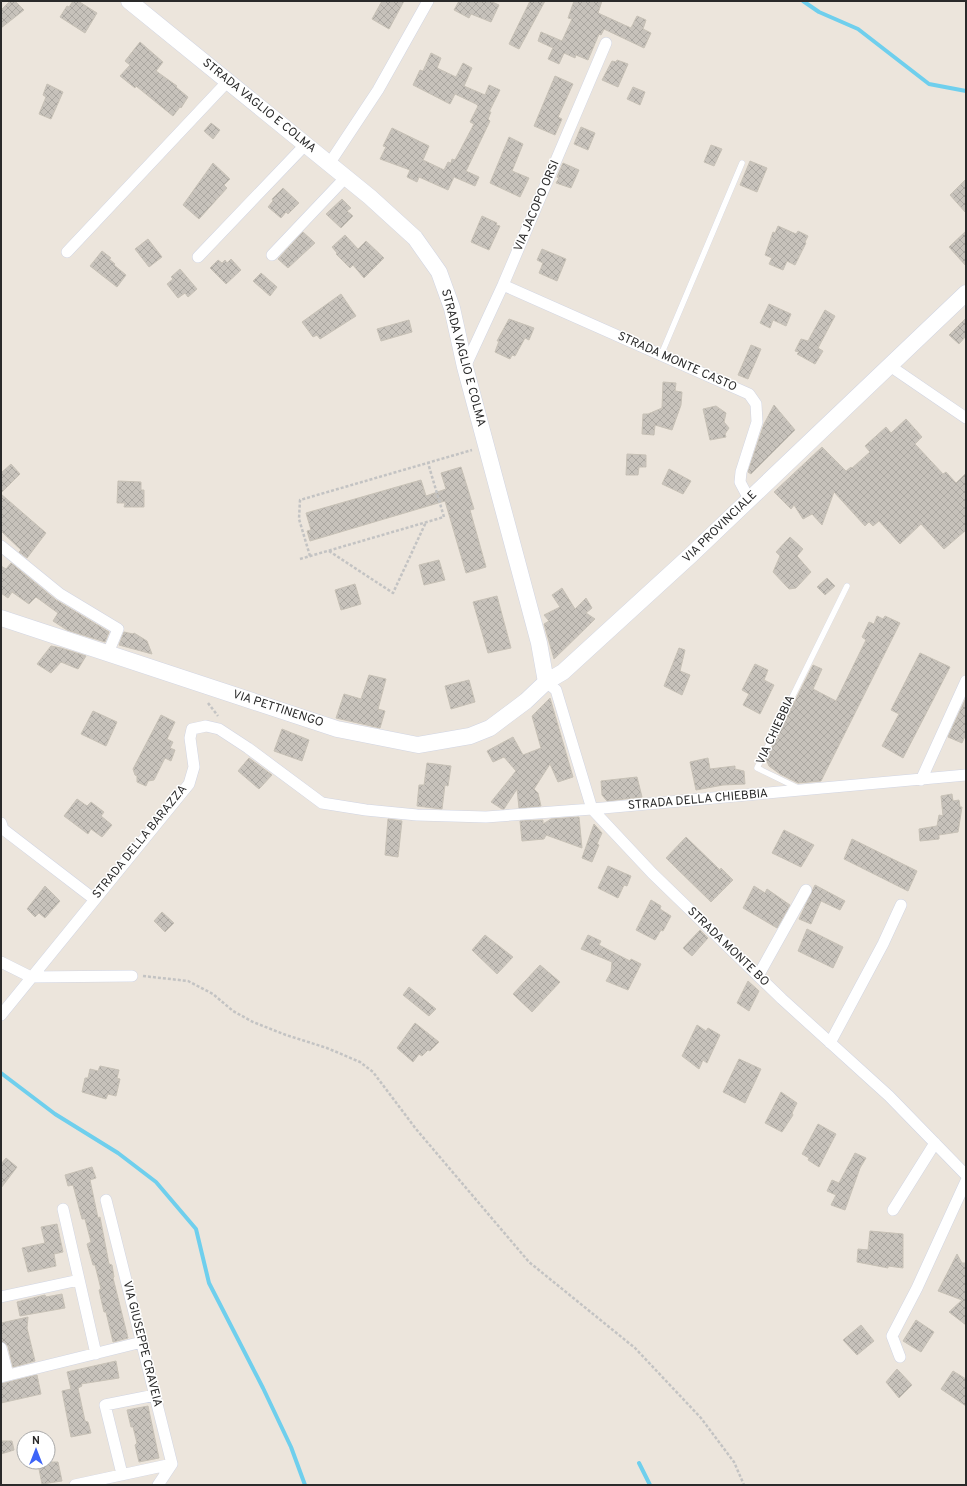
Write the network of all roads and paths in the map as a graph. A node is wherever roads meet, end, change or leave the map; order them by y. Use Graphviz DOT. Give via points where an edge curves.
graph roads {
  1 [pos="129,1"];
  2 [pos="428,1"];
  3 [pos="606,43"];
  4 [pos="228,81"];
  5 [pos="306,144"];
  6 [pos="742,163"];
  7 [pos="330,164"];
  8 [pos="346,177"];
  9 [pos="67,252"];
  10 [pos="272,255"];
  11 [pos="198,257"];
  12 [pos="503,285"];
  13 [pos="966,293"];
  14 [pos="661,355"];
  15 [pos="890,366"];
  16 [pos="465,367"];
  17 [pos="966,418"];
  18 [pos="486,446"];
  19 [pos="428,463"];
  20 [pos="749,499"];
  21 [pos="426,522"];
  22 [pos="1,546"];
  23 [pos="329,551"];
  24 [pos="310,556"];
  25 [pos="300,559"];
  26 [pos="847,586"];
  27 [pos="1,618"];
  28 [pos="108,653"];
  29 [pos="966,681"];
  30 [pos="546,682"];
  31 [pos="202,683"];
  32 [pos="225,733"];
  33 [pos="966,776"];
  34 [pos="921,780"];
  35 [pos="803,791"];
  36 [pos="592,810"];
  37 [pos="1,823"];
  38 [pos="806,890"];
  39 [pos="94,899"];
  40 [pos="901,905"];
  41 [pos="1,962"];
  42 [pos="132,976"];
  43 [pos="758,976"];
  44 [pos="31,977"];
  45 [pos="1,1015"];
  46 [pos="830,1043"];
  47 [pos="935,1143"];
  48 [pos="966,1175"];
  49 [pos="966,1181"];
  50 [pos="106,1200"];
  51 [pos="63,1209"];
  52 [pos="893,1210"];
  53 [pos="79,1280"];
  54 [pos="1,1297"];
  55 [pos="142,1342"];
  56 [pos="1,1348"];
  57 [pos="96,1354"];
  58 [pos="900,1357"];
  59 [pos="5,1376"];
  60 [pos="155,1396"];
  61 [pos="172,1464"];
  62 [pos="122,1474"];
  63 [pos="75,1485"];
  64 [pos="158,1485"];
  65 [pos="744,1485"];
  1 -- 4 [label="main road, STRADA VAGLIO E COLMA"];
  2 -- 7 [label="street" via="378,90"];
  3 -- 12 [label="street, VIA JACOPO ORSI"];
  4 -- 5 [label="main road, STRADA VAGLIO E COLMA"];
  4 -- 9 [label="street"];
  5 -- 7 [label="main road, STRADA VAGLIO E COLMA"];
  5 -- 11 [label="street"];
  6 -- 14 [label="lane"];
  7 -- 8 [label="main road, STRADA VAGLIO E COLMA"];
  8 -- 10 [label="street"];
  8 -- 16 [label="main road, STRADA VAGLIO E COLMA" via="415,238 439,272 452,308"];
  12 -- 14 [label="street, STRADA MONTE CASTO"];
  12 -- 16 [label="street, VIA JACOPO ORSI"];
  13 -- 15 [label="main road, VIA PROVINCIALE"];
  14 -- 20 [label="street, STRADA MONTE CASTO" via="749,394 756,404 757,422 740,482"];
  15 -- 17 [label="street"];
  15 -- 20 [label="main road, VIA PROVINCIALE"];
  16 -- 18 [label="main road, STRADA VAGLIO E COLMA"];
  18 -- 19 [label="path"];
  18 -- 30 [label="main road, STRADA VAGLIO E COLMA" via="539,643"];
  19 -- 21 [label="path" via="444,517"];
  19 -- 24 [label="path" via="300,500 299,519"];
  20 -- 30 [label="main road, VIA PROVINCIALE" via="563,672"];
  21 -- 23 [label="path"];
  21 -- 23 [label="path" via="393,593"];
  22 -- 28 [label="street" via="60,594 118,629"];
  23 -- 24 [label="path"];
  24 -- 25 [label="path"];
  26 -- 35 [label="lane, VIA CHIEBBIA" via="757,768"];
  27 -- 28 [label="main road, VIA PETTINENGO"];
  28 -- 31 [label="main road, VIA PETTINENGO"];
  29 -- 34 [label="street"];
  30 -- 31 [label="main road, VIA PETTINENGO" via="490,728 470,736 418,745 337,729"];
  30 -- 36 [label="street, STRADA MONTE BO" via="556,690"];
  31 -- 32 [label="path" via="199,691 228,728"];
  32 -- 36 [label="street, STRADA DELLA BARAZZA" via="322,802 417,815 486,817"];
  32 -- 39 [label="street, STRADA DELLA BARAZZA" via="206,726 192,729 190,738 194,767 189,784"];
  33 -- 34 [label="street"];
  34 -- 35 [label="street"];
  35 -- 36 [label="street, STRADA DELLA CHIEBBIA"];
  36 -- 43 [label="street, STRADA MONTE BO"];
  37 -- 39 [label="street" via="3,829"];
  38 -- 43 [label="street"];
  39 -- 44 [label="street, STRADA DELLA BARAZZA"];
  40 -- 46 [label="street"];
  41 -- 44 [label="street"];
  42 -- 44 [label="street"];
  42 -- 65 [label="path" via="188,981 213,994 233,1011 253,1022 286,1036 327,1048 360,1062 373,1072 416,1129 528,1262 635,1348 701,1418 734,1462"];
  43 -- 46 [label="street, STRADA MONTE BO"];
  44 -- 45 [label="street, STRADA DELLA BARAZZA"];
  46 -- 47 [label="street, STRADA MONTE BO" via="889,1096"];
  47 -- 48 [label="street, STRADA MONTE BO"];
  47 -- 52 [label="street"];
  49 -- 58 [label="street" via="892,1336"];
  50 -- 55 [label="street, VIA GIUSEPPE CRAVEIA"];
  51 -- 53 [label="street"];
  53 -- 54 [label="street"];
  53 -- 57 [label="street"];
  55 -- 57 [label="street"];
  55 -- 60 [label="street, VIA GIUSEPPE CRAVEIA"];
  56 -- 59 [label="street"];
  57 -- 59 [label="street"];
  60 -- 61 [label="street, VIA GIUSEPPE CRAVEIA"];
  60 -- 62 [label="street" via="105,1405"];
  61 -- 62 [label="street"];
  61 -- 64 [label="street"];
  62 -- 63 [label="street"];
}
